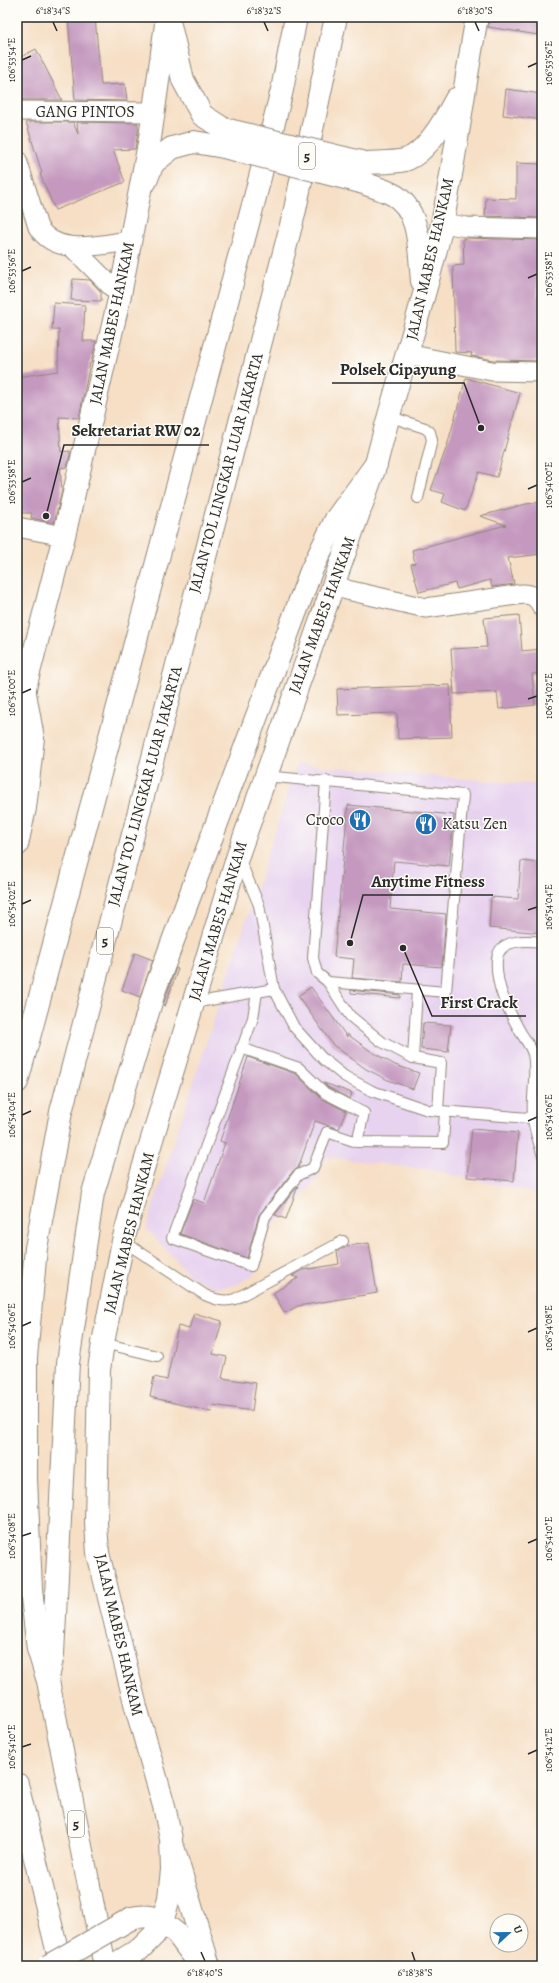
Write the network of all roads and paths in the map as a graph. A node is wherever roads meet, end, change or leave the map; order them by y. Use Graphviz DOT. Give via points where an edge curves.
graph roads {
  1 [pos="167,17"];
  2 [pos="296,17"];
  3 [pos="336,17"];
  4 [pos="477,17"];
  5 [pos="465,82"];
  6 [pos="17,111"];
  7 [pos="154,112"];
  8 [pos="224,138"];
  9 [pos="17,160"];
  10 [pos="363,172"];
  11 [pos="137,206"];
  12 [pos="442,223"];
  13 [pos="542,229"];
  14 [pos="130,241"];
  15 [pos="73,248"];
  16 [pos="120,295"];
  17 [pos="423,298"];
  18 [pos="407,354"];
  19 [pos="542,372"];
  20 [pos="388,416"];
  21 [pos="376,464"];
  22 [pos="418,498"];
  23 [pos="17,527"];
  24 [pos="64,536"];
  25 [pos="334,584"];
  26 [pos="542,607"];
  27 [pos="24,688"];
  28 [pos="17,719"];
  29 [pos="265,776"];
  30 [pos="326,781"];
  31 [pos="17,845"];
  32 [pos="238,855"];
  33 [pos="542,942"];
  34 [pos="328,982"];
  35 [pos="274,989"];
  36 [pos="417,990"];
  37 [pos="256,992"];
  38 [pos="192,1003"];
  39 [pos="242,1048"];
  40 [pos="537,1054"];
  41 [pos="413,1058"];
  42 [pos="17,1082"];
  43 [pos="441,1111"];
  44 [pos="537,1118"];
  45 [pos="357,1142"];
  46 [pos="542,1154"];
  47 [pos="124,1241"];
  48 [pos="343,1241"];
  49 [pos="103,1343"];
  50 [pos="157,1356"];
  51 [pos="48,1681"];
  52 [pos="18,1789"];
  53 [pos="171,1839"];
  54 [pos="162,1922"];
  55 [pos="48,1966"];
  56 [pos="61,1966"];
  57 [pos="105,1966"];
  58 [pos="112,1966"];
  59 [pos="201,1966"];
  60 [pos="209,1966"];
  1 -- 7 [label="main road, JALAN MABES HANKAM"];
  1 -- 8 [label="main road" via="183,80 202,115"];
  2 -- 42 [label="main road" via="282,90 253,206"];
  3 -- 51 [label="main road, JALAN TOL LINGKAR LUAR JAKARTA / 5" via="294,214 61,1112 36,1248 26,1357 26,1479 31,1589 38,1649"];
  4 -- 5 [label="main road, JALAN MABES HANKAM"];
  5 -- 10 [label="main road" via="441,128 419,151 407,159 389,162"];
  5 -- 12 [label="main road, JALAN MABES HANKAM"];
  6 -- 7 [label="street, GANG PINTOS"];
  7 -- 11 [label="main road, JALAN MABES HANKAM"];
  8 -- 10 [label="main road, bridge"];
  8 -- 11 [label="main road" via="172,148 153,163"];
  9 -- 15 [label="street" via="38,227 52,242"];
  10 -- 17 [label="main road" via="406,205 414,221"];
  11 -- 14 [label="main road, JALAN MABES HANKAM"];
  12 -- 13 [label="street" via="467,227"];
  12 -- 17 [label="main road, JALAN MABES HANKAM"];
  14 -- 15 [label="street"];
  14 -- 16 [label="main road, JALAN MABES HANKAM"];
  15 -- 16 [label="street"];
  16 -- 24 [label="main road, JALAN MABES HANKAM"];
  17 -- 18 [label="main road, JALAN MABES HANKAM"];
  18 -- 19 [label="street" via="492,371"];
  18 -- 20 [label="main road, JALAN MABES HANKAM"];
  20 -- 21 [label="main road, JALAN MABES HANKAM"];
  20 -- 22 [label="lane" via="430,432 432,440"];
  21 -- 25 [label="main road, JALAN MABES HANKAM"];
  21 -- 51 [label="main road" via="336,519 310,571 155,989 93,1193 68,1363 53,1654"];
  23 -- 24 [label="street"];
  24 -- 27 [label="main road, JALAN MABES HANKAM"];
  25 -- 26 [label="street" via="347,590 426,608 523,594 537,598"];
  25 -- 29 [label="main road, JALAN MABES HANKAM"];
  27 -- 28 [label="main road, JALAN MABES HANKAM"];
  27 -- 31 [label="main road" via="34,738 25,808"];
  29 -- 30 [label="lane"];
  29 -- 32 [label="main road, JALAN MABES HANKAM"];
  30 -- 34 [label="lane" via="313,958 316,973"];
  30 -- 36 [label="lane" via="463,795 446,992"];
  32 -- 35 [label="lane" via="259,905"];
  32 -- 38 [label="main road, JALAN MABES HANKAM"];
  33 -- 40 [label="lane" via="508,943 498,954 496,973 507,1006"];
  34 -- 36 [label="lane"];
  34 -- 41 [label="lane" via="350,1016 382,1042"];
  35 -- 37 [label="lane"];
  35 -- 43 [label="lane" via="294,1027 323,1059 344,1076 395,1100 428,1110"];
  36 -- 41 [label="lane"];
  37 -- 38 [label="lane"];
  37 -- 39 [label="lane" via="253,1018"];
  38 -- 47 [label="main road, JALAN MABES HANKAM"];
  39 -- 45 [label="lane" via="299,1068 325,1093 364,1113"];
  39 -- 45 [label="lane" via="172,1238 251,1266 265,1218 298,1175 313,1168 327,1132"];
  40 -- 44 [label="lane"];
  41 -- 43 [label="lane" via="441,1063"];
  43 -- 44 [label="lane"];
  43 -- 45 [label="lane" via="443,1143"];
  44 -- 46 [label="lane"];
  47 -- 48 [label="lane" via="205,1295 227,1301"];
  47 -- 49 [label="main road, JALAN MABES HANKAM"];
  49 -- 50 [label="lane"];
  49 -- 53 [label="main road, JALAN MABES HANKAM" via="98,1370 98,1553"];
  51 -- 57 [label="main road, JALAN TOL LINGKAR LUAR JAKARTA / 5"];
  52 -- 56 [label="main road"];
  53 -- 54 [label="main road, JALAN MABES HANKAM" via="172,1870 169,1898"];
  53 -- 60 [label="main road, JALAN MABES HANKAM"];
  54 -- 55 [label="main road, bridge" via="152,1917 132,1918"];
  54 -- 58 [label="main road, JALAN MABES HANKAM" via="154,1935 140,1949"];
  54 -- 59 [label="main road" via="177,1934"];
}
